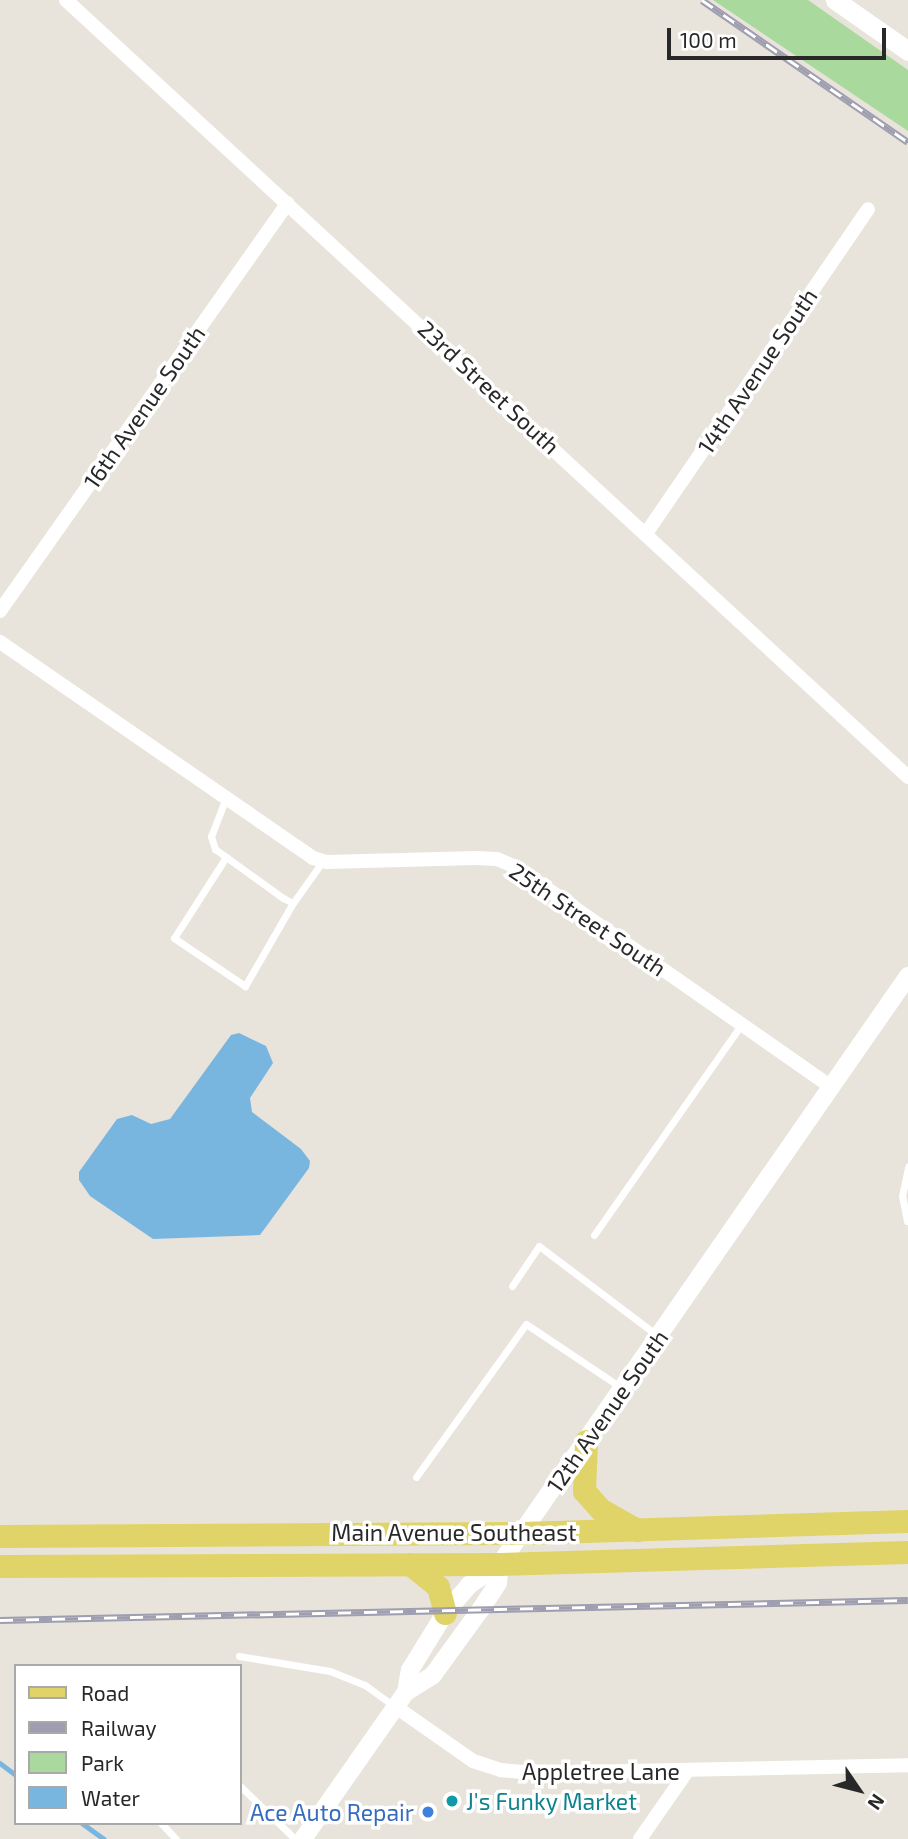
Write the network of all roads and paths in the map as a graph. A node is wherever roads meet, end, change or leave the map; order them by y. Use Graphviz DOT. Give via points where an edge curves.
graph roads {
  1 [pos="66,0"];
  2 [pos="835,0"];
  3 [pos="908,51"];
  4 [pos="288,203"];
  5 [pos="868,209"];
  6 [pos="647,532"];
  7 [pos="0,611"];
  8 [pos="0,642"];
  9 [pos="908,777"];
  10 [pos="225,800"];
  11 [pos="226,857"];
  12 [pos="323,861"];
  13 [pos="293,903"];
  14 [pos="908,976"];
  15 [pos="742,1024"];
  16 [pos="831,1087"];
  17 [pos="908,1167"];
  18 [pos="907,1222"];
  19 [pos="594,1235"];
  20 [pos="512,1286"];
  21 [pos="659,1336"];
  22 [pos="623,1388"];
  23 [pos="586,1441"];
  24 [pos="416,1477"];
  25 [pos="908,1521"];
  26 [pos="637,1530"];
  27 [pos="522,1533"];
  28 [pos="0,1536"];
  29 [pos="908,1552"];
  30 [pos="410,1564"];
  31 [pos="500,1564"];
  32 [pos="0,1566"];
  33 [pos="445,1613"];
  34 [pos="239,1656"];
  35 [pos="406,1692"];
  36 [pos="396,1707"];
  37 [pos="908,1765"];
  38 [pos="688,1770"];
  39 [pos="242,1788"];
  40 [pos="163,1825"];
  41 [pos="176,1839"];
  42 [pos="295,1839"];
  43 [pos="303,1839"];
  44 [pos="640,1839"];
  1 -- 4 [label="street, 23rd Street South"];
  2 -- 3 [label="main road"];
  4 -- 6 [label="street, 23rd Street South"];
  4 -- 7 [label="street, 16th Avenue South"];
  5 -- 6 [label="street, 14th Avenue South"];
  6 -- 9 [label="street, 23rd Street South"];
  8 -- 10 [label="street, 25th Street South"];
  10 -- 11 [label="lane" via="211,836 215,849"];
  10 -- 12 [label="street, 25th Street South" via="299,852"];
  11 -- 13 [label="lane"];
  11 -- 13 [label="lane" via="174,938 245,986"];
  12 -- 13 [label="lane"];
  12 -- 15 [label="street, 25th Street South" via="497,859 516,867"];
  14 -- 16 [label="street, 12th Avenue South"];
  15 -- 16 [label="street, 25th Street South"];
  15 -- 19 [label="lane"];
  16 -- 21 [label="street, 12th Avenue South"];
  17 -- 18 [label="lane" via="902,1196"];
  20 -- 21 [label="lane" via="540,1246"];
  21 -- 22 [label="street, 12th Avenue South"];
  22 -- 23 [label="street, 12th Avenue South"];
  22 -- 24 [label="lane" via="526,1324"];
  23 -- 26 [label="main road" via="584,1491 600,1509"];
  23 -- 27 [label="street, 12th Avenue South"];
  25 -- 26 [label="main road, Main Avenue Southeast"];
  26 -- 27 [label="main road, Main Avenue Southeast"];
  27 -- 28 [label="main road, Main Avenue Southeast"];
  27 -- 31 [label="street, 12th Avenue South"];
  29 -- 31 [label="main road, Main Avenue Southeast"];
  30 -- 31 [label="main road, Main Avenue Southeast"];
  30 -- 32 [label="main road, Main Avenue Southeast"];
  30 -- 33 [label="main road" via="438,1587"];
  31 -- 33 [label="street" via="470,1585"];
  31 -- 35 [label="street, 12th Avenue South" via="498,1583 433,1675"];
  33 -- 35 [label="street" via="410,1670"];
  34 -- 36 [label="lane" via="330,1671 365,1685"];
  35 -- 36 [label="street, 12th Avenue South"];
  36 -- 38 [label="street, Appletree Lane" via="473,1761 500,1770"];
  36 -- 43 [label="street, 12th Avenue South"];
  37 -- 38 [label="street, Appletree Lane"];
  38 -- 44 [label="street"];
  39 -- 42 [label="lane"];
  40 -- 41 [label="lane"];
}
